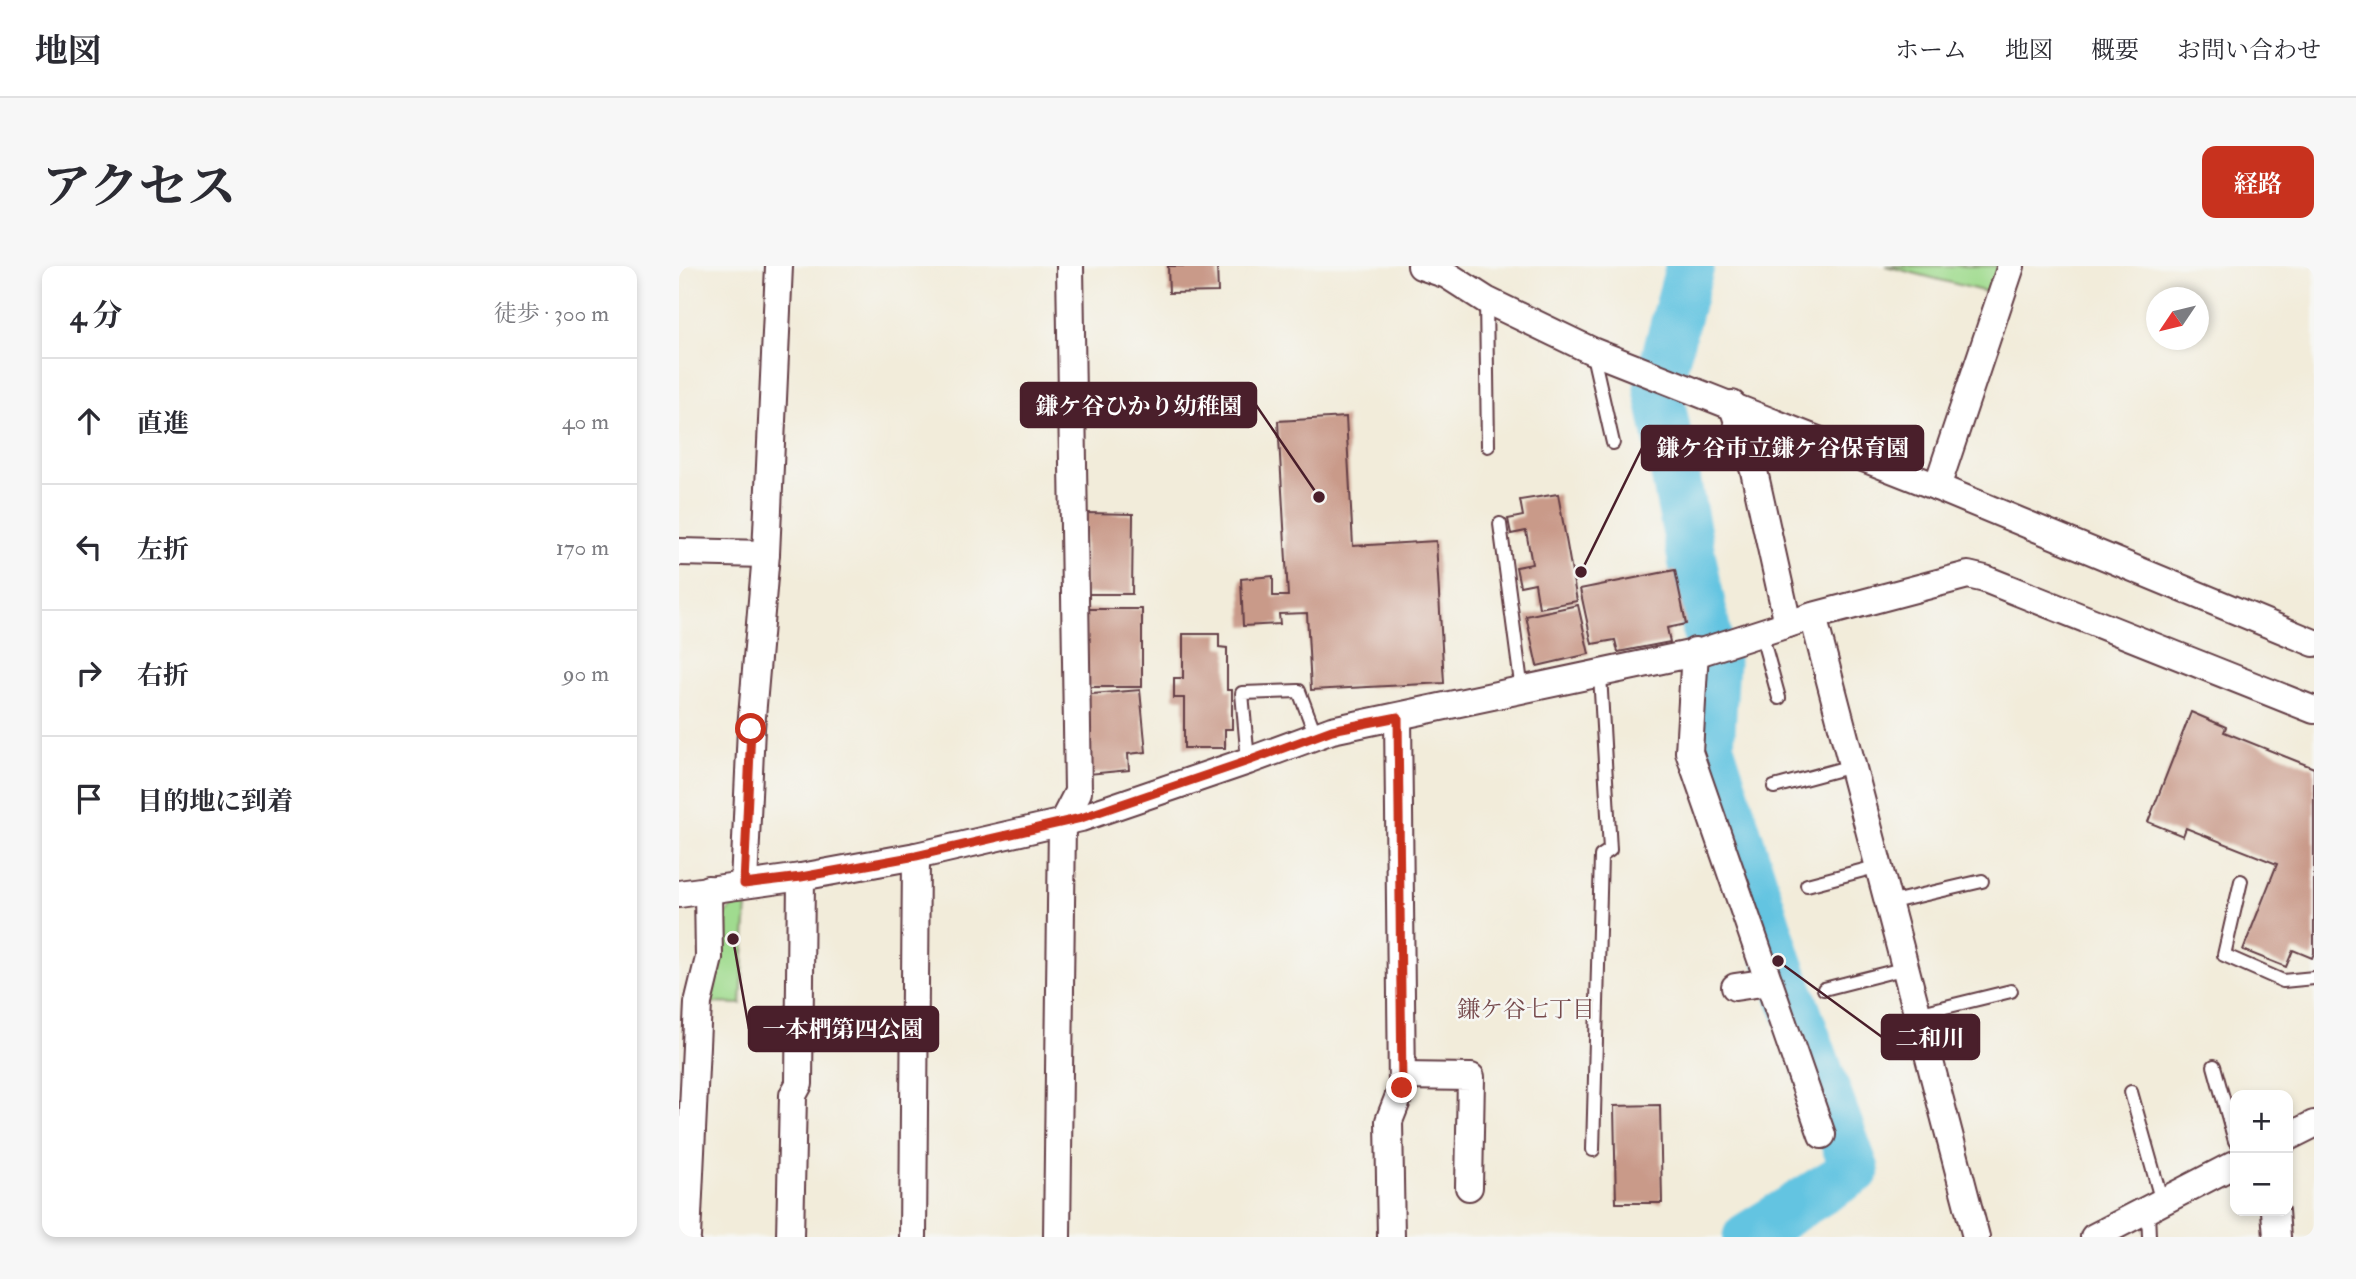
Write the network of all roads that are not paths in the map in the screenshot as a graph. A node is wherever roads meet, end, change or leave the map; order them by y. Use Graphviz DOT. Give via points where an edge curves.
graph roads {
  1 [pos="779,266"];
  2 [pos="1070,266"];
  3 [pos="1421,266"];
  4 [pos="2011,266"];
  5 [pos="1446,271"];
  6 [pos="1486,300"];
  7 [pos="1592,351"];
  8 [pos="1732,404"];
  9 [pos="1613,443"];
  10 [pos="1488,446"];
  11 [pos="1937,486"];
  12 [pos="1500,524"];
  13 [pos="679,552"];
  14 [pos="766,554"];
  15 [pos="1801,620"];
  16 [pos="1761,633"];
  17 [pos="2314,643"];
  18 [pos="1706,649"];
  19 [pos="1600,674"];
  20 [pos="1523,691"];
  21 [pos="1779,698"];
  22 [pos="2314,710"];
  23 [pos="1398,717"];
  24 [pos="1316,736"];
  25 [pos="1248,761"];
  26 [pos="1852,766"];
  27 [pos="1774,787"];
  28 [pos="1062,823"];
  29 [pos="916,856"];
  30 [pos="1879,866"];
  31 [pos="801,877"];
  32 [pos="1982,881"];
  33 [pos="2241,881"];
  34 [pos="744,884"];
  35 [pos="1807,886"];
  36 [pos="708,889"];
  37 [pos="679,894"];
  38 [pos="1888,903"];
  39 [pos="1906,968"];
  40 [pos="2314,978"];
  41 [pos="1769,982"];
  42 [pos="1735,987"];
  43 [pos="1824,989"];
  44 [pos="2011,990"];
  45 [pos="1917,1014"];
  46 [pos="2214,1066"];
  47 [pos="1402,1076"];
  48 [pos="2131,1092"];
  49 [pos="2230,1123"];
  50 [pos="2314,1124"];
  51 [pos="2293,1134"];
  52 [pos="1822,1135"];
  53 [pos="1593,1150"];
  54 [pos="2230,1167"];
  55 [pos="1469,1187"];
  56 [pos="2275,1216"];
  57 [pos="2153,1217"];
  58 [pos="687,1237"];
  59 [pos="790,1237"];
  60 [pos="913,1237"];
  61 [pos="1057,1237"];
  62 [pos="1391,1237"];
  63 [pos="1976,1237"];
  64 [pos="2094,1237"];
  65 [pos="2277,1237"];
  1 -- 14 [label="street"];
  2 -- 28 [label="street" via="1078,792"];
  3 -- 5 [label="street"];
  4 -- 11 [label="street"];
  5 -- 6 [label="street"];
  6 -- 7 [label="street"];
  6 -- 10 [label="lane"];
  7 -- 8 [label="street"];
  7 -- 9 [label="lane"];
  8 -- 11 [label="street"];
  8 -- 15 [label="street"];
  11 -- 17 [label="street"];
  12 -- 20 [label="lane"];
  13 -- 14 [label="street"];
  14 -- 34 [label="street"];
  15 -- 16 [label="street"];
  15 -- 22 [label="street" via="1968,575"];
  15 -- 26 [label="street"];
  16 -- 18 [label="street"];
  16 -- 21 [label="lane"];
  18 -- 19 [label="street"];
  18 -- 41 [label="street" via="1689,752"];
  19 -- 20 [label="street"];
  19 -- 53 [label="lane" via="1610,850 1601,856"];
  20 -- 23 [label="street"];
  23 -- 24 [label="street"];
  23 -- 47 [label="street"];
  24 -- 25 [label="street"];
  24 -- 25 [label="lane" via="1299,691 1242,693"];
  25 -- 28 [label="street"];
  26 -- 27 [label="lane"];
  26 -- 30 [label="street"];
  28 -- 29 [label="street"];
  28 -- 61 [label="street"];
  29 -- 31 [label="street"];
  29 -- 60 [label="street"];
  30 -- 35 [label="lane"];
  30 -- 38 [label="street"];
  31 -- 34 [label="street"];
  31 -- 59 [label="street" via="799,1084 793,1095"];
  32 -- 38 [label="lane"];
  33 -- 40 [label="lane" via="2224,955 2283,981"];
  34 -- 36 [label="street"];
  36 -- 37 [label="street"];
  36 -- 58 [label="street" via="709,958 698,1003"];
  38 -- 39 [label="street"];
  39 -- 43 [label="lane"];
  39 -- 45 [label="street"];
  41 -- 42 [label="street"];
  41 -- 52 [label="street"];
  44 -- 45 [label="lane"];
  45 -- 63 [label="street"];
  46 -- 49 [label="lane"];
  47 -- 55 [label="street" via="1471,1077"];
  47 -- 62 [label="street" via="1389,1121"];
  48 -- 57 [label="lane"];
  50 -- 51 [label="street"];
  54 -- 57 [label="street"];
  56 -- 65 [label="street"];
  57 -- 64 [label="street"];
}
